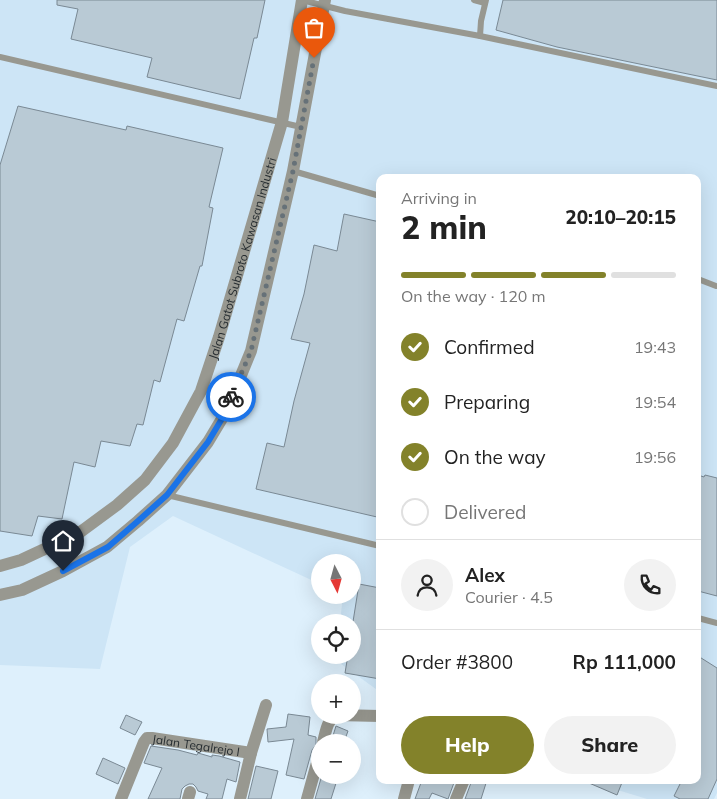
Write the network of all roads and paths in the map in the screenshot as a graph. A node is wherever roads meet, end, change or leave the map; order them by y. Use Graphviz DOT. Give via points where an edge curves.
graph roads {
  1 [pos="302,0"];
  2 [pos="474,0"];
  3 [pos="486,1"];
  4 [pos="324,3"];
  5 [pos="480,36"];
  6 [pos="0,57"];
  7 [pos="717,86"];
  8 [pos="282,122"];
  9 [pos="301,127"];
  10 [pos="293,171"];
  11 [pos="376,195"];
  12 [pos="701,280"];
  13 [pos="716,286"];
  14 [pos="167,495"];
  15 [pos="376,545"];
  16 [pos="0,566"];
  17 [pos="0,596"];
  18 [pos="701,619"];
  19 [pos="717,623"];
  20 [pos="266,705"];
  21 [pos="376,716"];
  22 [pos="325,734"];
  23 [pos="252,753"];
  24 [pos="311,782"];
  25 [pos="408,784"];
  26 [pos="462,784"];
  27 [pos="121,799"];
  28 [pos="240,799"];
  29 [pos="306,799"];
  30 [pos="404,799"];
  31 [pos="456,799"];
  1 -- 4 [label="lane"];
  1 -- 8 [label="street, Jalan Gatot Subroto Kawasan Industri"];
  2 -- 3 [label="lane"];
  3 -- 5 [label="lane"];
  4 -- 5 [label="lane"];
  4 -- 9 [label="street, Jalan Gatot Subroto Kawasan Industri"];
  5 -- 7 [label="lane"];
  6 -- 8 [label="lane"];
  8 -- 9 [label="lane"];
  8 -- 16 [label="street, Jalan Gatot Subroto Kawasan Industri" via="201,391 173,443 145,480 79,533 21,560"];
  9 -- 10 [label="street, Jalan Gatot Subroto Kawasan Industri"];
  10 -- 11 [label="lane"];
  10 -- 14 [label="street, Jalan Gatot Subroto Kawasan Industri" via="251,351 226,412 208,442"];
  12 -- 13 [label="lane"];
  14 -- 15 [label="lane"];
  14 -- 17 [label="street, Jalan Gatot Subroto Kawasan Industri" via="108,547 22,590"];
  18 -- 19 [label="lane"];
  20 -- 23 [label="street, Jalan Tegalrejo I"];
  21 -- 22 [label="street" via="337,715 329,720"];
  23 -- 27 [label="street, Jalan Tegalrejo I" via="147,738"];
  23 -- 28 [label="street, Jalan Tegalrejo I"];
  24 -- 29 [label="street"];
  25 -- 30 [label="street"];
  26 -- 31 [label="street"];
}
